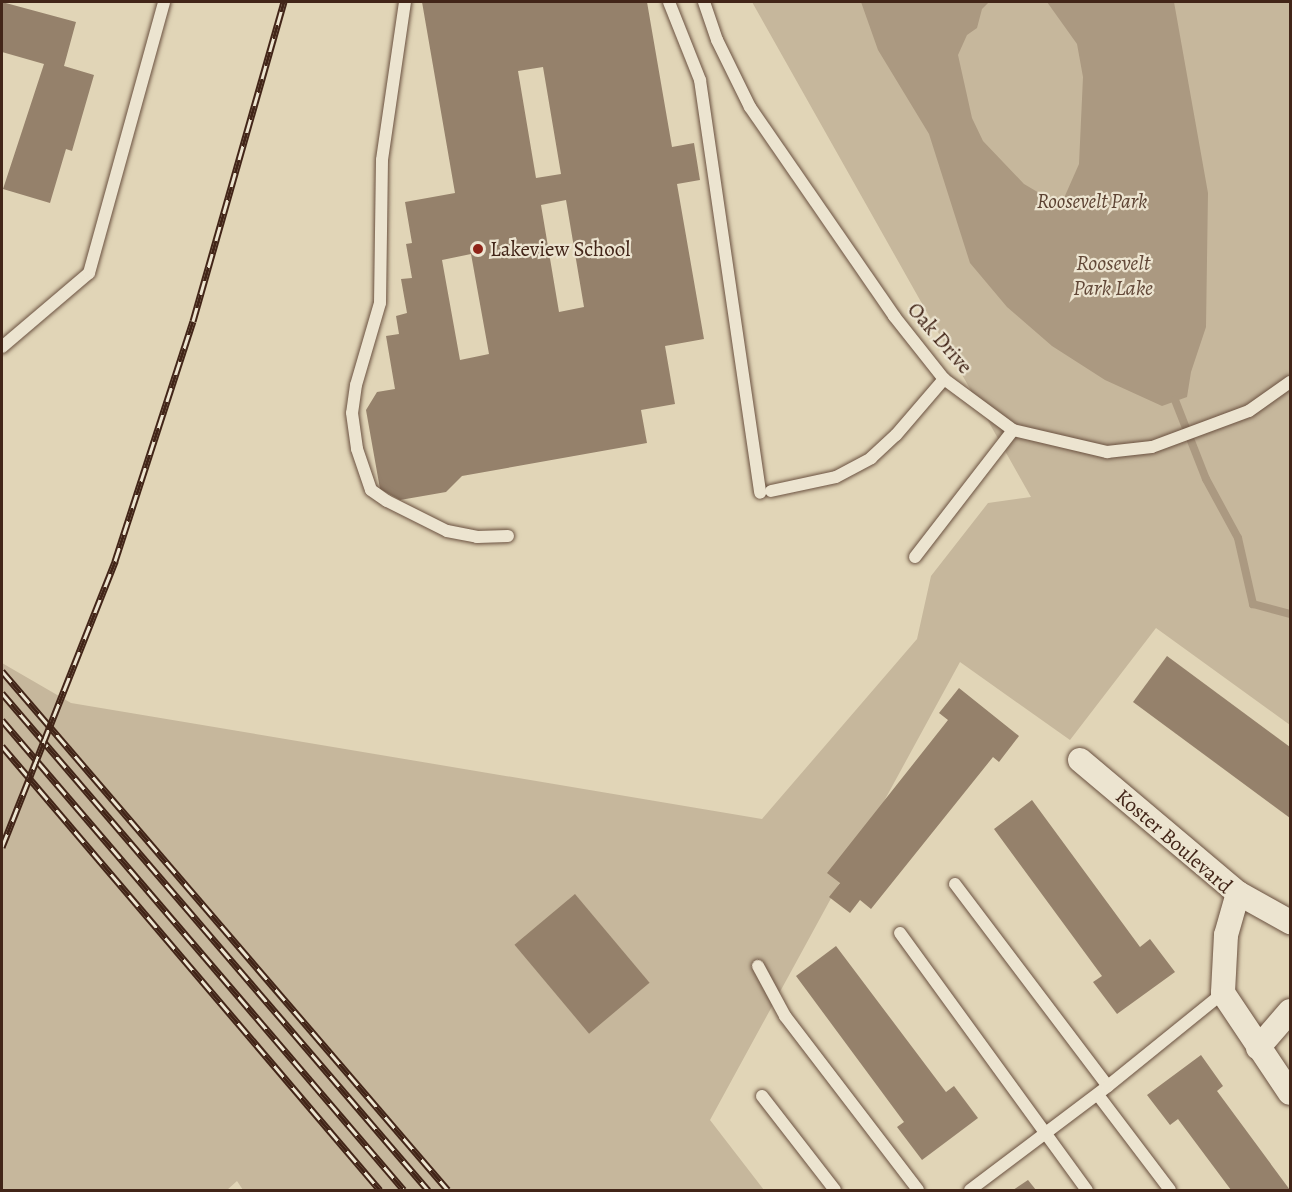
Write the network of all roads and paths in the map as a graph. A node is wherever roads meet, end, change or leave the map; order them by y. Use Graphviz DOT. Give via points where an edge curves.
graph roads {
  1 [pos="164,2"];
  2 [pos="405,2"];
  3 [pos="669,2"];
  4 [pos="704,2"];
  5 [pos="2,347"];
  6 [pos="944,379"];
  7 [pos="1290,382"];
  8 [pos="1014,430"];
  9 [pos="508,536"];
  10 [pos="915,557"];
  11 [pos="1080,760"];
  12 [pos="955,884"];
  13 [pos="1238,893"];
  14 [pos="1290,922"];
  15 [pos="900,933"];
  16 [pos="758,966"];
  17 [pos="1223,993"];
  18 [pos="1290,1011"];
  19 [pos="1258,1048"];
  20 [pos="1108,1086"];
  21 [pos="1290,1093"];
  22 [pos="1098,1095"];
  23 [pos="762,1096"];
  24 [pos="1046,1133"];
  25 [pos="835,1191"];
  26 [pos="918,1191"];
  27 [pos="970,1191"];
  28 [pos="1088,1191"];
  29 [pos="1170,1191"];
  1 -- 5 [label="lane" via="89,273"];
  2 -- 9 [label="lane" via="382,160 380,303 356,385 352,413 357,449 371,490 387,501 447,531 477,537"];
  3 -- 6 [label="lane" via="700,80 766,492 836,477 870,458 896,435"];
  4 -- 6 [label="lane, Oak Drive" via="717,40 750,107 894,316"];
  6 -- 8 [label="lane, Oak Drive"];
  7 -- 8 [label="lane, Oak Drive" via="1249,411 1152,447 1107,452"];
  8 -- 10 [label="lane"];
  11 -- 13 [label="street, Koster Boulevard"];
  12 -- 20 [label="lane"];
  13 -- 14 [label="street"];
  13 -- 17 [label="street, Koster Boulevard" via="1226,935"];
  15 -- 24 [label="lane"];
  16 -- 26 [label="lane" via="785,1016"];
  17 -- 19 [label="street"];
  17 -- 20 [label="lane"];
  18 -- 19 [label="street"];
  19 -- 21 [label="street"];
  20 -- 22 [label="lane"];
  22 -- 24 [label="lane"];
  22 -- 29 [label="lane"];
  23 -- 25 [label="lane"];
  24 -- 27 [label="lane"];
  24 -- 28 [label="lane"];
}
